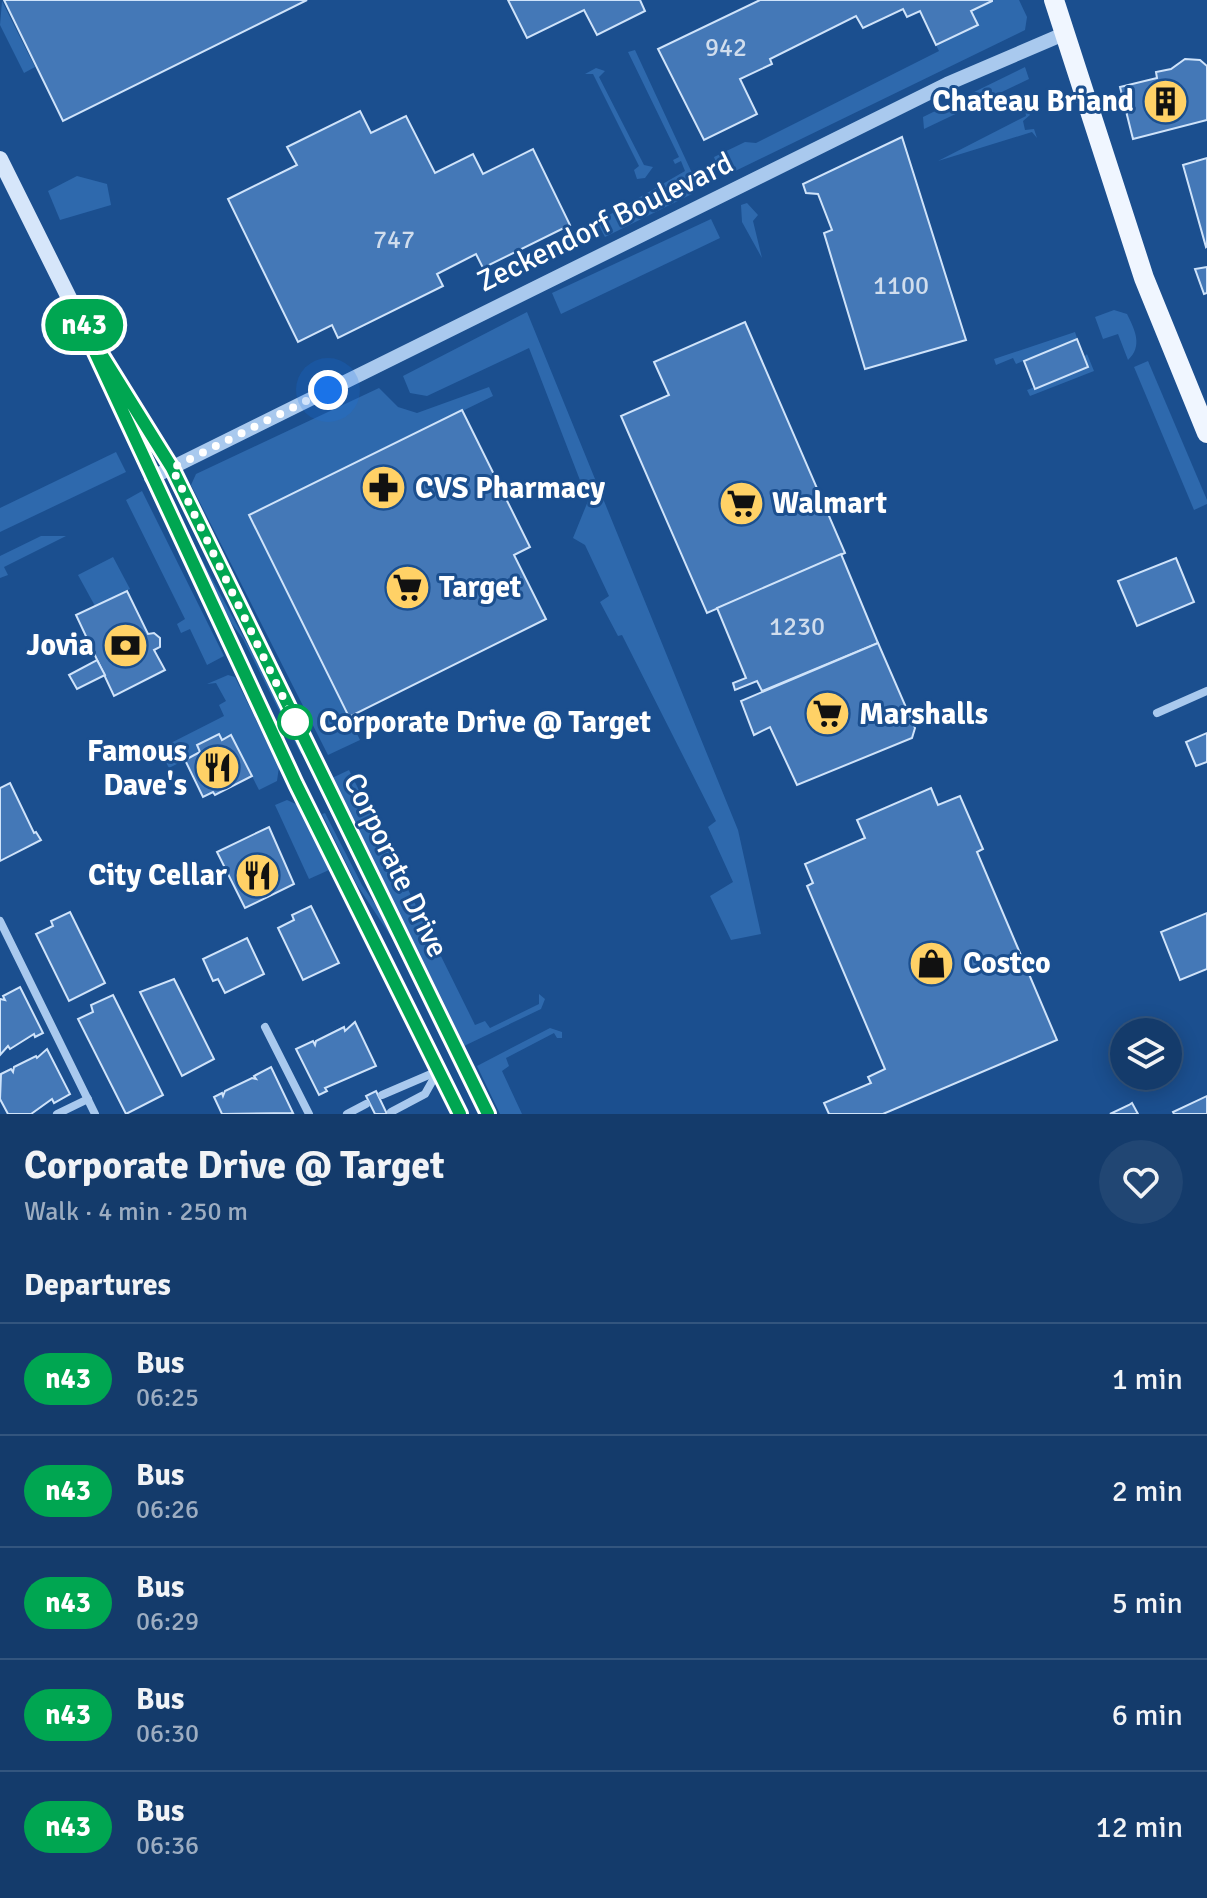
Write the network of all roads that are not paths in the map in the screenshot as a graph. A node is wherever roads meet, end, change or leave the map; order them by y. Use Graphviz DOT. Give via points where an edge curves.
graph roads {
  1 [pos="1054,0"];
  2 [pos="1066,33"];
  3 [pos="0,159"];
  4 [pos="5,182"];
  5 [pos="80,320"];
  6 [pos="1207,433"];
  7 [pos="172,468"];
  8 [pos="151,478"];
  9 [pos="1207,691"];
  10 [pos="1157,713"];
  11 [pos="0,921"];
  12 [pos="265,1027"];
  13 [pos="439,1071"];
  14 [pos="382,1095"];
  15 [pos="88,1099"];
  16 [pos="366,1104"];
  17 [pos="354,1112"];
  18 [pos="391,1112"];
  19 [pos="57,1114"];
  20 [pos="95,1114"];
  21 [pos="309,1114"];
  22 [pos="460,1114"];
  23 [pos="488,1114"];
  1 -- 2 [label="main road"];
  2 -- 6 [label="main road" via="1144,278"];
  2 -- 7 [label="street, Zeckendorf Boulevard" via="947,84"];
  3 -- 4 [label="main road"];
  4 -- 5 [label="main road"];
  5 -- 7 [label="main road"];
  5 -- 8 [label="main road"];
  7 -- 8 [label="street, Zeckendorf Boulevard"];
  7 -- 23 [label="main road, Corporate Drive"];
  8 -- 13 [label="main road, Corporate Drive"];
  9 -- 10 [label="street"];
  11 -- 15 [label="street"];
  12 -- 21 [label="street"];
  13 -- 14 [label="street"];
  13 -- 18 [label="street" via="425,1094"];
  13 -- 22 [label="main road, Corporate Drive"];
  15 -- 19 [label="street"];
  15 -- 20 [label="street"];
  16 -- 17 [label="street"];
}
